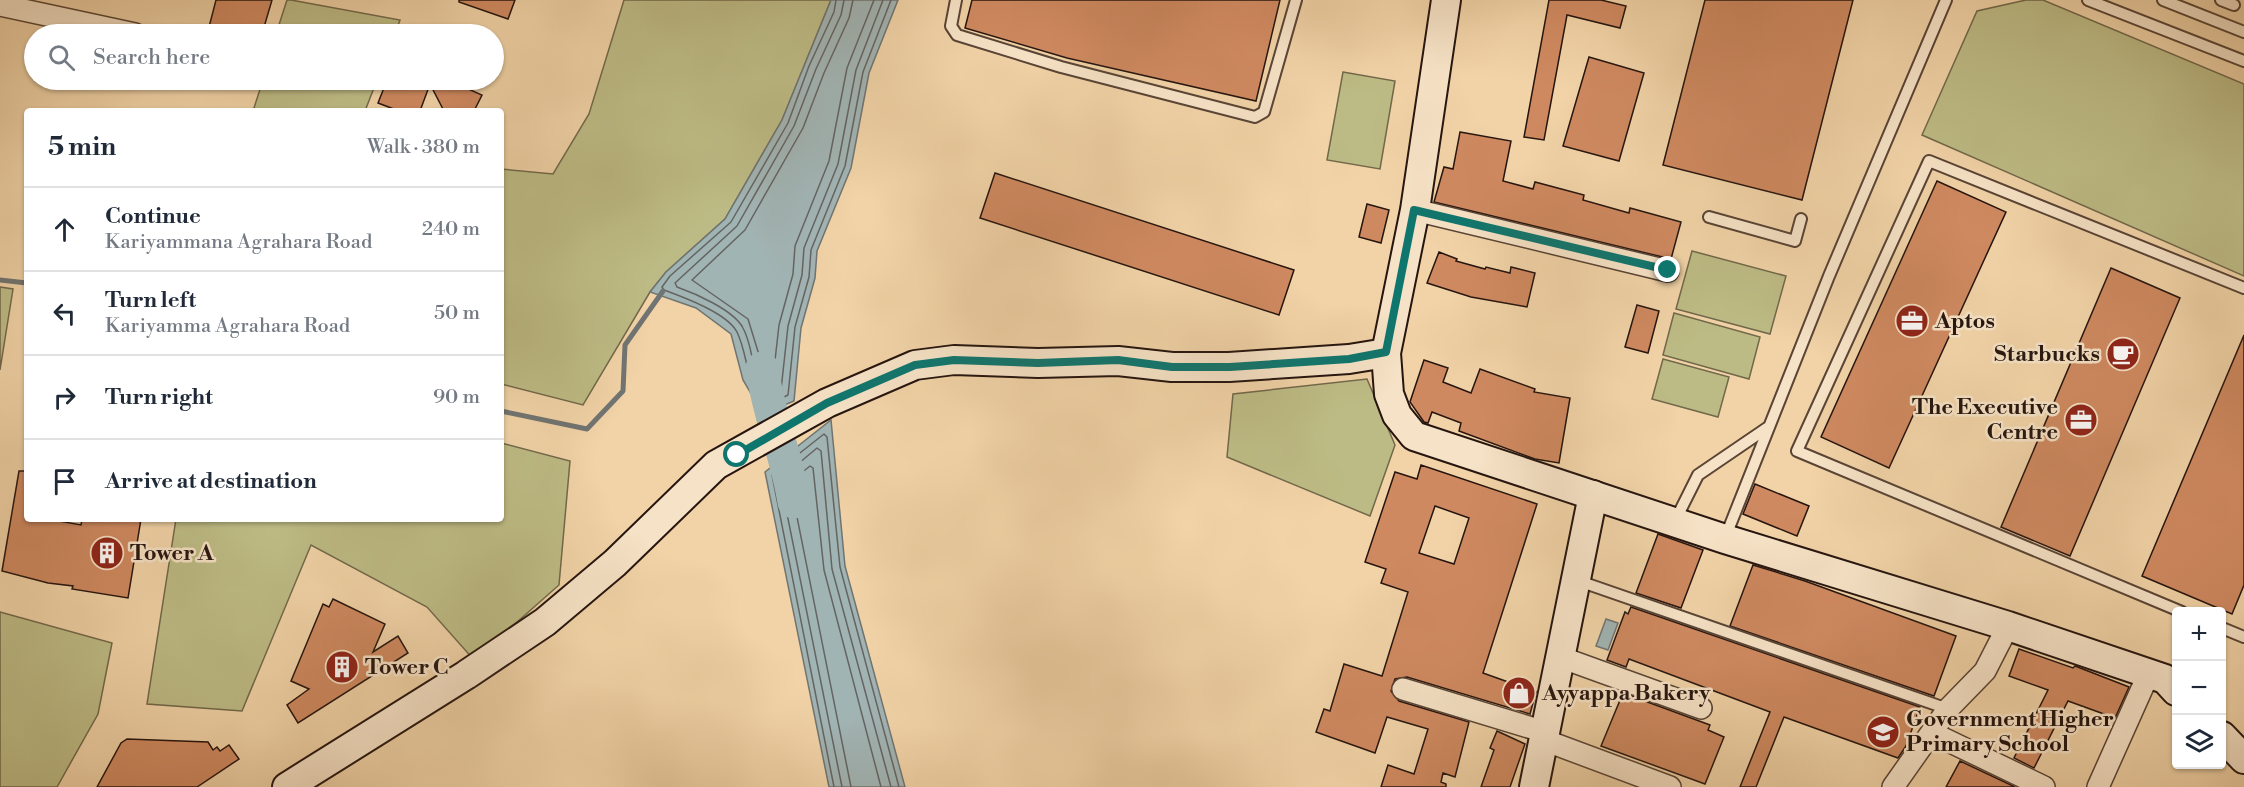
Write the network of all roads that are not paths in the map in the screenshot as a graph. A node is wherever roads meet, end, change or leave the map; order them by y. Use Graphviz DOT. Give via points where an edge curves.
graph roads {
  1 [pos="956,0"];
  2 [pos="1296,0"];
  3 [pos="1446,0"];
  4 [pos="1946,0"];
  5 [pos="2088,0"];
  6 [pos="2163,0"];
  7 [pos="2221,0"];
  8 [pos="0,5"];
  9 [pos="2234,5"];
  10 [pos="88,24"];
  11 [pos="2244,32"];
  12 [pos="2244,61"];
  13 [pos="1414,210"];
  14 [pos="1709,217"];
  15 [pos="1801,219"];
  16 [pos="1668,270"];
  17 [pos="2244,288"];
  18 [pos="1386,352"];
  19 [pos="1767,428"];
  20 [pos="1593,495"];
  21 [pos="1674,522"];
  22 [pos="1725,539"];
  23 [pos="1576,580"];
  24 [pos="2172,608"];
  25 [pos="2008,626"];
  26 [pos="2226,630"];
  27 [pos="2244,637"];
  28 [pos="1560,657"];
  29 [pos="2149,673"];
  30 [pos="2172,687"];
  31 [pos="1403,689"];
  32 [pos="1701,708"];
  33 [pos="1948,709"];
  34 [pos="1932,733"];
  35 [pos="1544,736"];
  36 [pos="2226,740"];
  37 [pos="2244,759"];
  38 [pos="287,787"];
  39 [pos="1534,787"];
  40 [pos="1670,787"];
  41 [pos="1893,787"];
  42 [pos="2044,787"];
  43 [pos="2097,787"];
  1 -- 2 [label="lane" via="951,26 964,38 1255,117 1264,112"];
  3 -- 13 [label="street"];
  4 -- 19 [label="lane"];
  5 -- 12 [label="lane"];
  6 -- 11 [label="lane"];
  7 -- 9 [label="lane"];
  8 -- 10 [label="street"];
  13 -- 16 [label="street"];
  13 -- 18 [label="street"];
  14 -- 15 [label="lane" via="1795,241"];
  17 -- 24 [label="lane" via="1929,161 1797,451"];
  18 -- 20 [label="street" via="1389,394 1397,415 1414,436"];
  18 -- 38 [label="street" via="1349,359 1230,367 1172,367 1118,360 954,360 915,365 827,403 716,465 615,563 545,622"];
  19 -- 21 [label="lane" via="1698,475"];
  19 -- 22 [label="lane"];
  20 -- 21 [label="street"];
  20 -- 23 [label="street"];
  21 -- 22 [label="street"];
  22 -- 25 [label="street"];
  23 -- 28 [label="street"];
  23 -- 33 [label="lane"];
  25 -- 29 [label="street"];
  25 -- 33 [label="street" via="1985,671"];
  26 -- 27 [label="lane"];
  28 -- 32 [label="street"];
  28 -- 35 [label="street"];
  29 -- 30 [label="street"];
  29 -- 43 [label="street"];
  31 -- 35 [label="street"];
  33 -- 34 [label="street"];
  34 -- 41 [label="street"];
  34 -- 42 [label="street"];
  35 -- 39 [label="street"];
  35 -- 40 [label="street"];
  36 -- 37 [label="street"];
}
